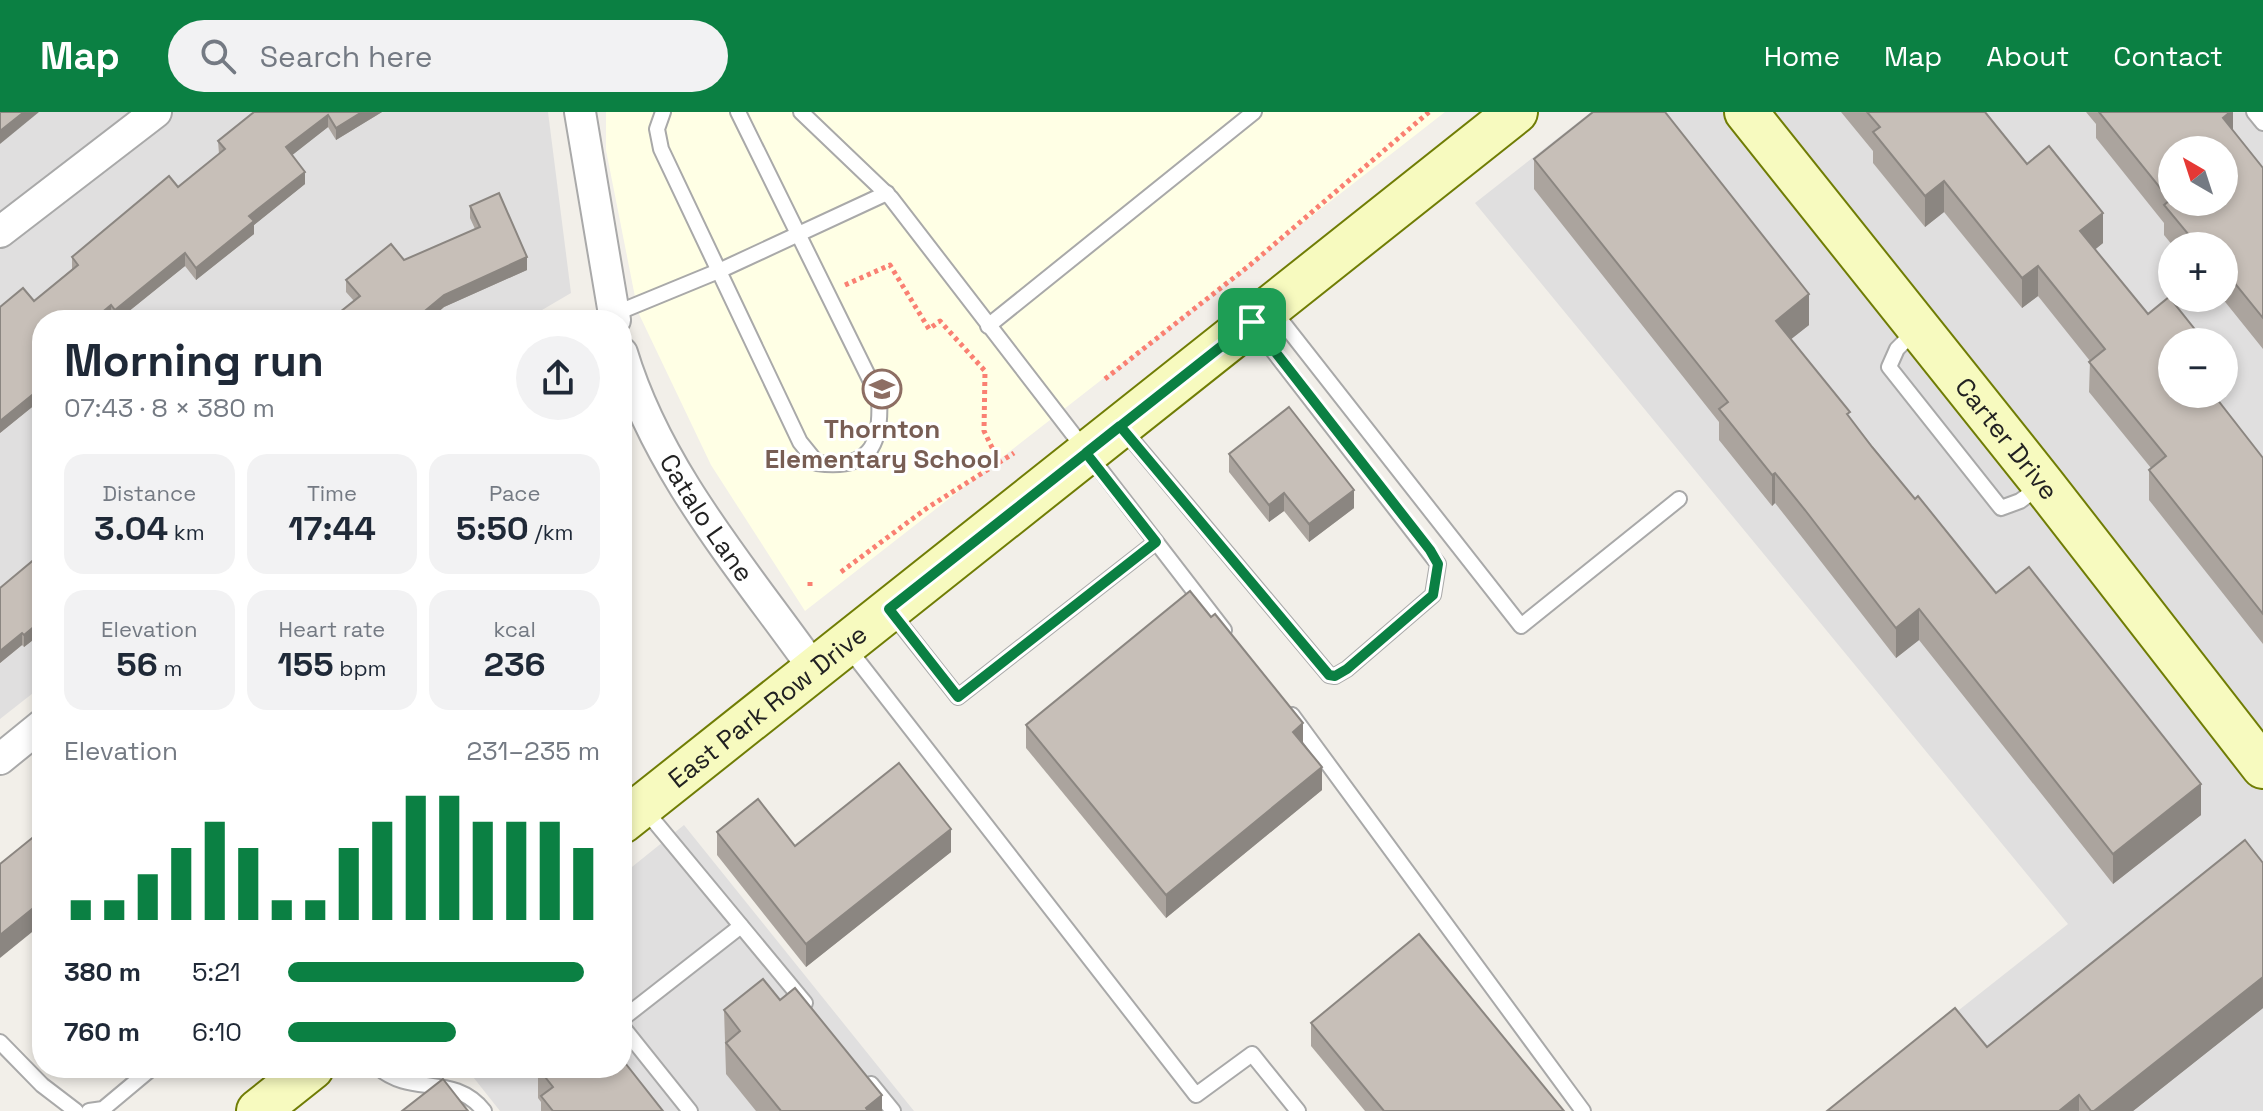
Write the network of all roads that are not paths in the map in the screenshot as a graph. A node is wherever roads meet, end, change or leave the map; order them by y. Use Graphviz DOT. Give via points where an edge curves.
graph roads {
  1 [pos="156,112"];
  2 [pos="580,112"];
  3 [pos="663,112"];
  4 [pos="738,112"];
  5 [pos="801,112"];
  6 [pos="1254,112"];
  7 [pos="1516,112"];
  8 [pos="1746,112"];
  9 [pos="2254,112"];
  10 [pos="2263,123"];
  11 [pos="887,193"];
  12 [pos="0,232"];
  13 [pos="800,233"];
  14 [pos="721,270"];
  15 [pos="609,310"];
  16 [pos="628,310"];
  17 [pos="1261,314"];
  18 [pos="988,326"];
  19 [pos="632,385"];
  20 [pos="1120,426"];
  21 [pos="1086,453"];
  22 [pos="1679,499"];
  23 [pos="1156,542"];
  24 [pos="889,609"];
  25 [pos="1235,643"];
  26 [pos="830,657"];
  27 [pos="1284,705"];
  28 [pos="32,733"];
  29 [pos="0,759"];
  30 [pos="2263,767"];
  31 [pos="632,814"];
  32 [pos="741,926"];
  33 [pos="632,1011"];
  34 [pos="812,1012"];
  35 [pos="632,1038"];
  36 [pos="0,1042"];
  37 [pos="863,1074"];
  38 [pos="32,1075"];
  39 [pos="35,1078"];
  40 [pos="140,1078"];
  41 [pos="299,1078"];
  42 [pos="395,1078"];
  43 [pos="76,1111"];
  44 [pos="89,1111"];
  45 [pos="258,1111"];
  46 [pos="484,1111"];
  47 [pos="690,1111"];
  48 [pos="893,1111"];
  49 [pos="1298,1111"];
  50 [pos="1583,1111"];
  1 -- 12 [label="street"];
  2 -- 15 [label="street"];
  3 -- 14 [label="lane" via="657,129 661,149"];
  4 -- 13 [label="lane"];
  5 -- 11 [label="lane"];
  6 -- 18 [label="lane"];
  7 -- 17 [label="main road, East Park Row Drive"];
  8 -- 30 [label="main road, Carter Drive"];
  9 -- 10 [label="lane"];
  11 -- 13 [label="lane"];
  11 -- 18 [label="lane"];
  13 -- 14 [label="lane"];
  13 -- 14 [label="lane" via="879,398 881,430 870,452 841,466 817,463 800,442"];
  14 -- 16 [label="lane"];
  17 -- 20 [label="main road, East Park Row Drive"];
  17 -- 20 [label="lane" via="1438,564 1433,595 1347,669 1329,675"];
  17 -- 22 [label="lane" via="1521,626"];
  18 -- 21 [label="lane"];
  19 -- 26 [label="street, Catalo Lane" via="655,440 695,502"];
  20 -- 21 [label="main road, East Park Row Drive"];
  21 -- 23 [label="lane"];
  21 -- 24 [label="main road, East Park Row Drive"];
  23 -- 24 [label="lane" via="958,697"];
  23 -- 25 [label="lane"];
  24 -- 26 [label="main road, East Park Row Drive"];
  26 -- 31 [label="main road, East Park Row Drive"];
  26 -- 49 [label="lane" via="1196,1095 1252,1054"];
  27 -- 50 [label="lane"];
  28 -- 29 [label="street"];
  31 -- 32 [label="lane"];
  32 -- 33 [label="lane"];
  32 -- 34 [label="lane"];
  35 -- 47 [label="lane"];
  36 -- 38 [label="lane"];
  37 -- 48 [label="lane"];
  39 -- 43 [label="lane"];
  40 -- 44 [label="lane" via="103,1109"];
  41 -- 45 [label="main road"];
  42 -- 46 [label="lane" via="472,1096"];
}
